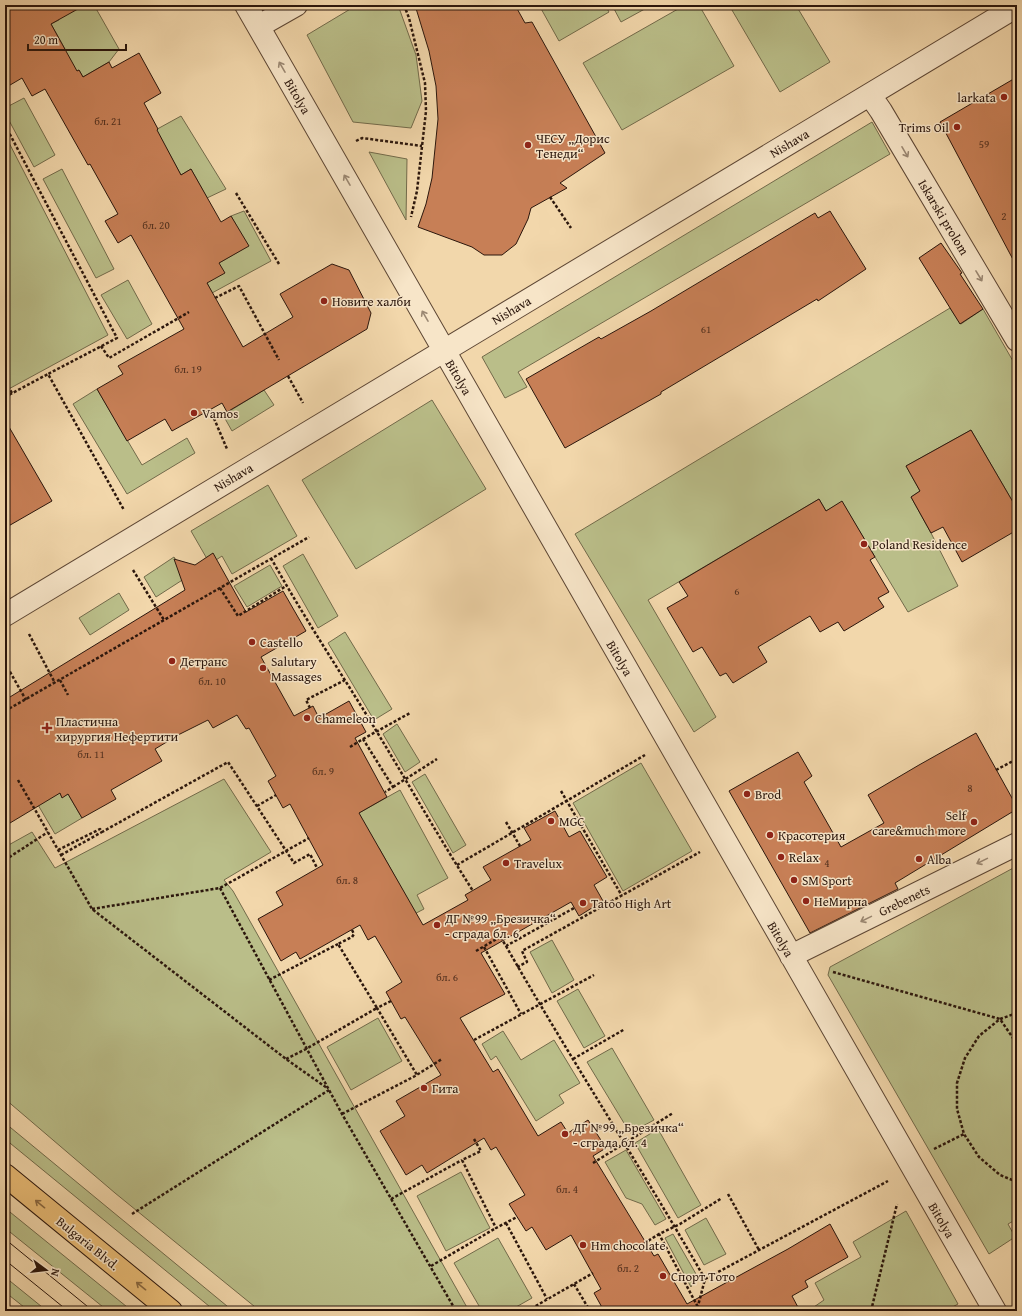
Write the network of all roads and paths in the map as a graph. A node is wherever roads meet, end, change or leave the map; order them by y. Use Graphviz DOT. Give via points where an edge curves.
graph roads {
  1 [pos="246,5"];
  2 [pos="296,5"];
  3 [pos="404,5"];
  4 [pos="1017,6"];
  5 [pos="259,26"];
  6 [pos="870,95"];
  7 [pos="5,125"];
  8 [pos="352,143"];
  9 [pos="422,146"];
  10 [pos="236,193"];
  11 [pos="550,197"];
  12 [pos="411,217"];
  13 [pos="571,228"];
  14 [pos="279,264"];
  15 [pos="215,298"];
  16 [pos="189,312"];
  17 [pos="1017,340"];
  18 [pos="101,346"];
  19 [pos="444,350"];
  20 [pos="279,360"];
  21 [pos="48,374"];
  22 [pos="288,376"];
  23 [pos="5,382"];
  24 [pos="295,389"];
  25 [pos="12,394"];
  26 [pos="5,397"];
  27 [pos="210,409"];
  28 [pos="217,427"];
  29 [pos="138,535"];
  30 [pos="309,537"];
  31 [pos="271,558"];
  32 [pos="130,565"];
  33 [pos="286,586"];
  34 [pos="220,588"];
  35 [pos="5,615"];
  36 [pos="164,620"];
  37 [pos="26,628"];
  38 [pos="5,663"];
  39 [pos="60,680"];
  40 [pos="345,680"];
  41 [pos="55,683"];
  42 [pos="68,695"];
  43 [pos="26,700"];
  44 [pos="310,708"];
  45 [pos="5,711"];
  46 [pos="410,713"];
  47 [pos="377,732"];
  48 [pos="363,739"];
  49 [pos="668,741"];
  50 [pos="350,747"];
  51 [pos="437,759"];
  52 [pos="1013,761"];
  53 [pos="996,770"];
  54 [pos="18,780"];
  55 [pos="404,780"];
  56 [pos="393,787"];
  57 [pos="560,791"];
  58 [pos="385,792"];
  59 [pos="276,795"];
  60 [pos="565,800"];
  61 [pos="257,806"];
  62 [pos="506,822"];
  63 [pos="48,832"];
  64 [pos="102,832"];
  65 [pos="512,833"];
  66 [pos="309,838"];
  67 [pos="1017,844"];
  68 [pos="520,846"];
  69 [pos="58,850"];
  70 [pos="286,851"];
  71 [pos="700,852"];
  72 [pos="61,855"];
  73 [pos="5,860"];
  74 [pos="457,865"];
  75 [pos="317,868"];
  76 [pos="220,888"];
  77 [pos="473,891"];
  78 [pos="622,896"];
  79 [pos="574,908"];
  80 [pos="92,909"];
  81 [pos="352,930"];
  82 [pos="498,933"];
  83 [pos="500,937"];
  84 [pos="338,944"];
  85 [pos="506,946"];
  86 [pos="484,947"];
  87 [pos="476,951"];
  88 [pos="791,956"];
  89 [pos="517,967"];
  90 [pos="829,970"];
  91 [pos="594,975"];
  92 [pos="269,980"];
  93 [pos="391,1001"];
  94 [pos="539,1005"];
  95 [pos="377,1008"];
  96 [pos="1017,1013"];
  97 [pos="521,1014"];
  98 [pos="1000,1019"];
  99 [pos="625,1029"];
  100 [pos="474,1040"];
  101 [pos="1017,1044"];
  102 [pos="306,1049"];
  103 [pos="286,1059"];
  104 [pos="442,1059"];
  105 [pos="573,1059"];
  106 [pos="417,1075"];
  107 [pos="329,1090"];
  108 [pos="673,1113"];
  109 [pos="342,1114"];
  110 [pos="964,1134"];
  111 [pos="474,1139"];
  112 [pos="624,1144"];
  113 [pos="930,1151"];
  114 [pos="462,1160"];
  115 [pos="593,1163"];
  116 [pos="5,1175"];
  117 [pos="891,1179"];
  118 [pos="1017,1182"];
  119 [pos="728,1194"];
  120 [pos="722,1198"];
  121 [pos="391,1199"];
  122 [pos="898,1204"];
  123 [pos="132,1214"];
  124 [pos="517,1217"];
  125 [pos="506,1223"];
  126 [pos="675,1227"];
  127 [pos="496,1228"];
  128 [pos="659,1234"];
  129 [pos="640,1246"];
  130 [pos="759,1250"];
  131 [pos="430,1267"];
  132 [pos="593,1273"];
  133 [pos="705,1279"];
  134 [pos="574,1284"];
  135 [pos="547,1299"];
  136 [pos="698,1306"];
  137 [pos="171,1311"];
  138 [pos="456,1311"];
  139 [pos="527,1311"];
  140 [pos="590,1311"];
  141 [pos="691,1311"];
  142 [pos="700,1311"];
  143 [pos="871,1311"];
  144 [pos="994,1311"];
  1 -- 5 [label="street, Bitolya"];
  2 -- 5 [label="street"];
  3 -- 9 [label="path" via="425,84 426,111"];
  4 -- 6 [label="street, Nishava"];
  19 -- 5 [label="street, Bitolya, one-way"];
  6 -- 17 [label="street, Iskarski prolom, one-way"];
  6 -- 19 [label="street, Nishava"];
  7 -- 18 [label="path" via="117,338"];
  8 -- 9 [label="path" via="362,138"];
  9 -- 12 [label="path"];
  10 -- 14 [label="path"];
  11 -- 13 [label="path"];
  15 -- 20 [label="path" via="239,286"];
  16 -- 18 [label="path" via="109,358"];
  18 -- 21 [label="path"];
  19 -- 29 [label="street, Nishava"];
  19 -- 49 [label="street, Bitolya"];
  21 -- 25 [label="path"];
  21 -- 29 [label="path"];
  22 -- 24 [label="path"];
  23 -- 25 [label="path"];
  25 -- 26 [label="path"];
  27 -- 28 [label="path"];
  29 -- 35 [label="street, Nishava"];
  30 -- 31 [label="path"];
  31 -- 33 [label="path"];
  31 -- 34 [label="path"];
  32 -- 36 [label="path"];
  33 -- 34 [label="path" via="238,616"];
  33 -- 40 [label="path"];
  34 -- 36 [label="path"];
  36 -- 39 [label="path"];
  37 -- 41 [label="path"];
  38 -- 43 [label="path"];
  39 -- 41 [label="path"];
  39 -- 42 [label="path"];
  40 -- 44 [label="path" via="306,700"];
  40 -- 47 [label="path"];
  41 -- 43 [label="path"];
  43 -- 45 [label="path"];
  46 -- 47 [label="path"];
  47 -- 48 [label="path"];
  47 -- 55 [label="path"];
  48 -- 50 [label="path"];
  48 -- 56 [label="path"];
  49 -- 60 [label="path"];
  49 -- 88 [label="street, Bitolya"];
  51 -- 55 [label="path"];
  52 -- 53 [label="path"];
  54 -- 63 [label="path"];
  55 -- 56 [label="path"];
  55 -- 74 [label="path"];
  56 -- 58 [label="path"];
  57 -- 60 [label="path"];
  59 -- 61 [label="path"];
  60 -- 65 [label="path"];
  60 -- 78 [label="path"];
  61 -- 64 [label="path" via="228,762"];
  61 -- 70 [label="path"];
  62 -- 65 [label="path"];
  63 -- 69 [label="path"];
  63 -- 73 [label="path"];
  64 -- 69 [label="path" via="100,829"];
  64 -- 72 [label="path"];
  65 -- 68 [label="path"];
  65 -- 74 [label="path"];
  66 -- 70 [label="path"];
  67 -- 88 [label="street, Grebenets, one-way"];
  69 -- 72 [label="path"];
  70 -- 75 [label="path" via="294,862 310,854"];
  70 -- 76 [label="path"];
  71 -- 78 [label="path"];
  72 -- 80 [label="path"];
  74 -- 77 [label="path"];
  76 -- 80 [label="path"];
  76 -- 92 [label="path"];
  78 -- 89 [label="path" via="522,951 527,962"];
  79 -- 85 [label="path"];
  80 -- 103 [label="path"];
  81 -- 84 [label="path" via="352,937"];
  82 -- 83 [label="path"];
  83 -- 85 [label="path"];
  83 -- 86 [label="path"];
  84 -- 92 [label="path"];
  84 -- 95 [label="path"];
  85 -- 89 [label="path"];
  86 -- 87 [label="path"];
  86 -- 97 [label="path"];
  88 -- 144 [label="street, Bitolya"];
  89 -- 94 [label="path"];
  90 -- 98 [label="path"];
  91 -- 94 [label="path"];
  92 -- 102 [label="path"];
  93 -- 95 [label="path"];
  94 -- 97 [label="path"];
  94 -- 105 [label="path"];
  95 -- 102 [label="path"];
  95 -- 106 [label="path"];
  96 -- 98 [label="path"];
  97 -- 100 [label="path"];
  98 -- 101 [label="path"];
  98 -- 110 [label="path" via="980,1036 965,1058 957,1083 957,1109"];
  99 -- 105 [label="path"];
  102 -- 103 [label="path"];
  102 -- 107 [label="path"];
  103 -- 107 [label="path"];
  104 -- 106 [label="path"];
  105 -- 112 [label="path"];
  106 -- 109 [label="path"];
  107 -- 109 [label="path"];
  107 -- 123 [label="path"];
  108 -- 112 [label="path"];
  109 -- 121 [label="path"];
  110 -- 113 [label="path"];
  110 -- 118 [label="path" via="979,1157 1000,1175"];
  111 -- 114 [label="path" via="481,1151"];
  112 -- 115 [label="path"];
  112 -- 126 [label="path"];
  114 -- 121 [label="path"];
  114 -- 127 [label="path"];
  137 -- 116 [label="main road, Bulgaria Blvd., one-way"];
  117 -- 130 [label="path"];
  119 -- 130 [label="path"];
  120 -- 126 [label="path"];
  121 -- 131 [label="path"];
  122 -- 143 [label="path"];
  124 -- 125 [label="path"];
  125 -- 127 [label="path"];
  125 -- 135 [label="path"];
  126 -- 128 [label="path"];
  126 -- 133 [label="path"];
  127 -- 131 [label="path"];
  128 -- 129 [label="path"];
  128 -- 136 [label="path"];
  130 -- 133 [label="path"];
  131 -- 138 [label="path"];
  132 -- 134 [label="path"];
  133 -- 136 [label="path"];
  134 -- 135 [label="path"];
  134 -- 140 [label="path"];
  135 -- 139 [label="path"];
  136 -- 141 [label="path"];
  136 -- 142 [label="path"];
}
